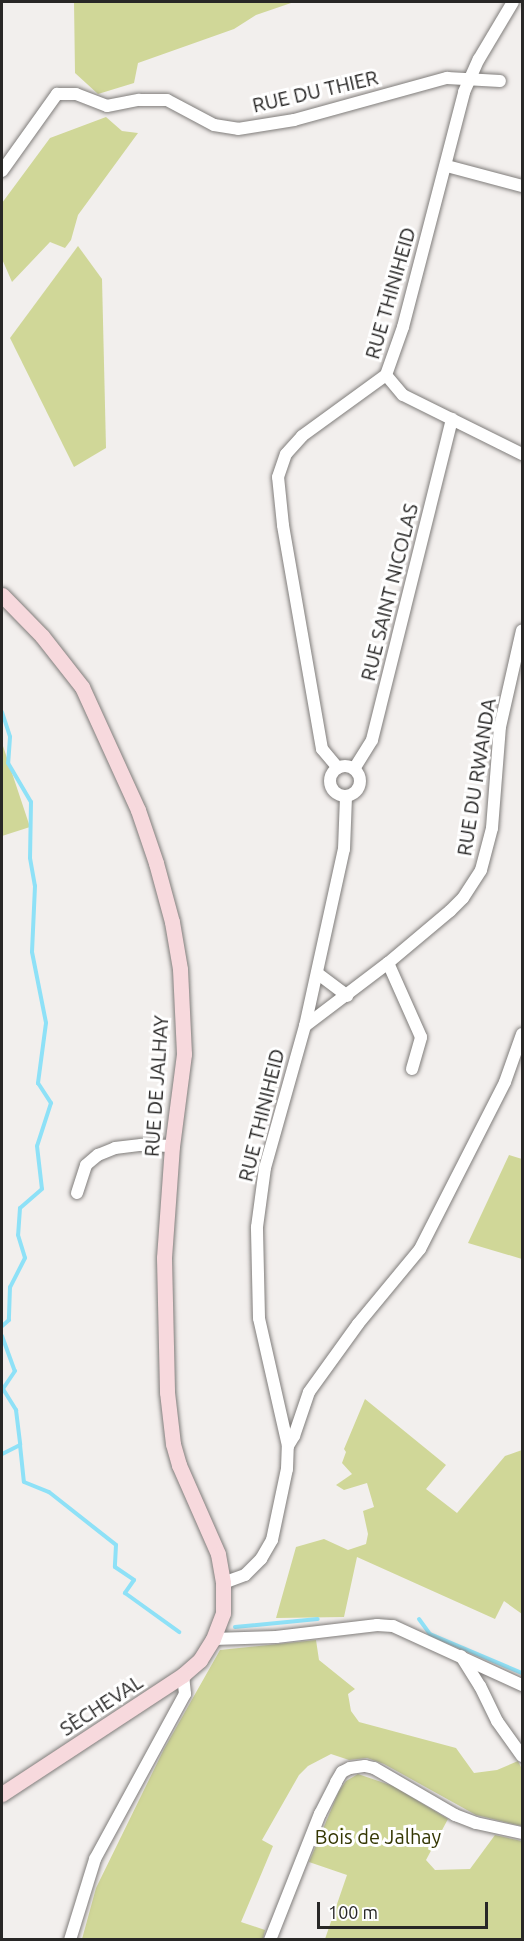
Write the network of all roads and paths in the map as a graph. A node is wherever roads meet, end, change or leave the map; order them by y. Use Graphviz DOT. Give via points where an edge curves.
graph roads {
  1 [pos="513,2"];
  2 [pos="469,78"];
  3 [pos="500,81"];
  4 [pos="447,166"];
  5 [pos="2,171"];
  6 [pos="522,186"];
  7 [pos="386,375"];
  8 [pos="452,419"];
  9 [pos="522,454"];
  10 [pos="2,595"];
  11 [pos="522,630"];
  12 [pos="338,768"];
  13 [pos="354,769"];
  14 [pos="346,796"];
  15 [pos="388,963"];
  16 [pos="317,973"];
  17 [pos="346,996"];
  18 [pos="305,1026"];
  19 [pos="522,1034"];
  20 [pos="412,1069"];
  21 [pos="172,1146"];
  22 [pos="77,1193"];
  23 [pos="288,1446"];
  24 [pos="223,1583"];
  25 [pos="213,1639"];
  26 [pos="461,1656"];
  27 [pos="183,1675"];
  28 [pos="522,1685"];
  29 [pos="522,1756"];
  30 [pos="2,1794"];
  31 [pos="522,1833"];
  32 [pos="70,1940"];
  33 [pos="270,1940"];
  1 -- 2 [label="street, RUE THINIHEID"];
  2 -- 3 [label="street"];
  2 -- 4 [label="street, RUE THINIHEID"];
  2 -- 5 [label="street, RUE DU THIER" via="447,78 294,120 238,129 214,125 167,100 106,106 76,94 57,94"];
  4 -- 6 [label="street"];
  4 -- 7 [label="street, RUE THINIHEID" via="400,339"];
  7 -- 8 [label="street" via="403,395"];
  7 -- 12 [label="street, RUE THINIHEID" via="302,436 286,454 278,477 322,749"];
  8 -- 9 [label="street"];
  8 -- 13 [label="street, RUE SAINT NICOLAS" via="372,740"];
  10 -- 21 [label="main road, RUE DE JALHAY" via="49,644 82,687 138,810 156,863 172,922 184,1017 184,1054"];
  11 -- 15 [label="street, RUE DU RWANDA" via="500,727 492,828 481,870 457,905"];
  12 -- 13 [label="street"];
  12 -- 14 [label="street" via="331,785"];
  13 -- 14 [label="street, RUE THINIHEID" via="359,778 358,788"];
  14 -- 16 [label="street, RUE THINIHEID" via="344,849"];
  15 -- 17 [label="street, RUE DU RWANDA"];
  15 -- 20 [label="street" via="422,1037"];
  16 -- 17 [label="street"];
  16 -- 18 [label="street, RUE THINIHEID"];
  17 -- 18 [label="street, RUE DU RWANDA"];
  18 -- 23 [label="street, RUE THINIHEID" via="265,1168 257,1227 258,1309"];
  19 -- 23 [label="street" via="505,1082 420,1249 309,1392"];
  21 -- 22 [label="street" via="115,1148 98,1155 86,1165"];
  21 -- 24 [label="main road, RUE DE JALHAY" via="163,1308 170,1422 179,1465 218,1554"];
  23 -- 24 [label="street" via="272,1540 245,1575"];
  24 -- 25 [label="main road, RUE DE JALHAY" via="223,1613"];
  25 -- 26 [label="street" via="276,1637 377,1624 393,1626"];
  25 -- 27 [label="main road, SÈCHEVAL"];
  26 -- 28 [label="street"];
  26 -- 29 [label="street" via="497,1721"];
  27 -- 30 [label="main road, SÈCHEVAL"];
  27 -- 32 [label="street" via="185,1694 95,1859"];
  31 -- 33 [label="street" via="455,1815 374,1768 350,1768 342,1772 320,1814"];
}
